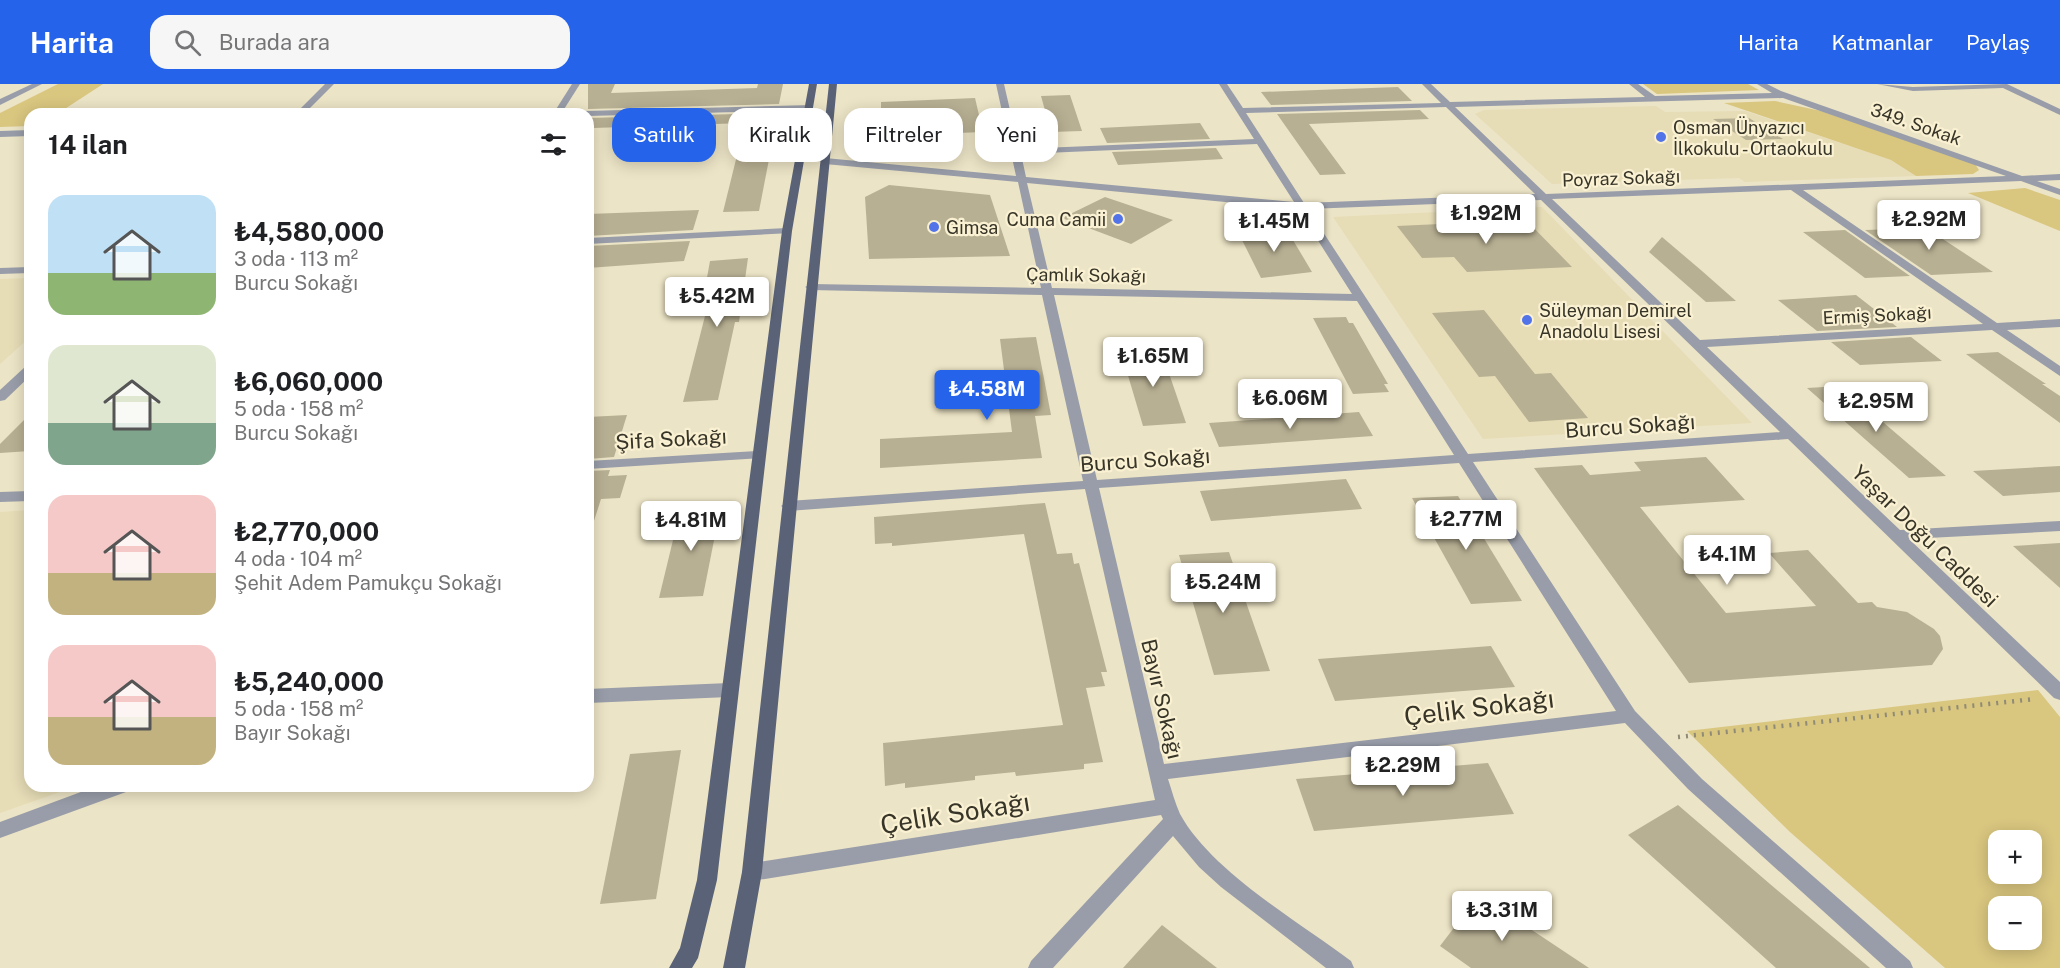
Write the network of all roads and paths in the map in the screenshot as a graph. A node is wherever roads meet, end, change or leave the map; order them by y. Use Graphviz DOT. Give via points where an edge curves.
graph roads {
  1 [pos="38,84"];
  2 [pos="330,84"];
  3 [pos="576,84"];
  4 [pos="813,84"];
  5 [pos="833,84"];
  6 [pos="1000,84"];
  7 [pos="1223,84"];
  8 [pos="1426,84"];
  9 [pos="1633,84"];
  10 [pos="1761,84"];
  11 [pos="1881,84"];
  12 [pos="2002,85"];
  13 [pos="1784,95"];
  14 [pos="1653,99"];
  15 [pos="0,102"];
  16 [pos="1447,105"];
  17 [pos="809,107"];
  18 [pos="304,108"];
  19 [pos="561,108"];
  20 [pos="830,108"];
  21 [pos="1006,108"];
  22 [pos="1240,111"];
  23 [pos="2060,112"];
  24 [pos="594,114"];
  25 [pos="24,133"];
  26 [pos="0,134"];
  27 [pos="13,134"];
  28 [pos="1260,141"];
  29 [pos="0,143"];
  30 [pos="1058,150"];
  31 [pos="832,161"];
  32 [pos="825,162"];
  33 [pos="1018,162"];
  34 [pos="2060,177"];
  35 [pos="2024,179"];
  36 [pos="1022,180"];
  37 [pos="1794,188"];
  38 [pos="2060,192"];
  39 [pos="1544,197"];
  40 [pos="1302,206"];
  41 [pos="787,231"];
  42 [pos="594,242"];
  43 [pos="24,270"];
  44 [pos="0,271"];
  45 [pos="811,287"];
  46 [pos="1048,293"];
  47 [pos="1361,298"];
  48 [pos="2060,323"];
  49 [pos="1994,327"];
  50 [pos="1696,344"];
  51 [pos="2060,372"];
  52 [pos="24,375"];
  53 [pos="0,397"];
  54 [pos="1792,435"];
  55 [pos="757,455"];
  56 [pos="1464,459"];
  57 [pos="594,465"];
  58 [pos="1092,484"];
  59 [pos="24,496"];
  60 [pos="0,497"];
  61 [pos="788,506"];
  62 [pos="2060,526"];
  63 [pos="1896,535"];
  64 [pos="729,690"];
  65 [pos="2060,693"];
  66 [pos="594,696"];
  67 [pos="2037,699"];
  68 [pos="1629,716"];
  69 [pos="1650,740"];
  70 [pos="1157,774"];
  71 [pos="103,792"];
  72 [pos="1171,814"];
  73 [pos="0,830"];
  74 [pos="752,872"];
  75 [pos="680,968"];
  76 [pos="734,968"];
  77 [pos="1039,968"];
  78 [pos="1343,968"];
  79 [pos="1902,968"];
  1 -- 15 [label="street"];
  2 -- 18 [label="street"];
  3 -- 19 [label="street"];
  4 -- 17 [label="main road"];
  5 -- 20 [label="main road"];
  6 -- 21 [label="street, Bayır Sokağı"];
  7 -- 22 [label="street"];
  8 -- 16 [label="street, Yaşar Doğu Caddesi"];
  9 -- 14 [label="street"];
  10 -- 13 [label="street, 349. Sokak"];
  11 -- 12 [label="street" via="1913,89"];
  12 -- 23 [label="street"];
  13 -- 14 [label="street"];
  13 -- 35 [label="street, 349. Sokak"];
  14 -- 16 [label="street"];
  16 -- 22 [label="street"];
  16 -- 39 [label="street, Yaşar Doğu Caddesi"];
  17 -- 24 [label="street"];
  17 -- 41 [label="main road"];
  22 -- 28 [label="street"];
  25 -- 27 [label="street"];
  26 -- 27 [label="street"];
  27 -- 29 [label="street"];
  28 -- 30 [label="street"];
  28 -- 40 [label="street"];
  31 -- 36 [label="street, Poyraz Sokağı"];
  32 -- 45 [label="main road"];
  33 -- 36 [label="street, Bayır Sokağı"];
  34 -- 35 [label="street, Poyraz Sokağı"];
  35 -- 37 [label="street, Poyraz Sokağı"];
  35 -- 38 [label="street, 349. Sokak"];
  36 -- 40 [label="street, Poyraz Sokağı"];
  36 -- 46 [label="street, Bayır Sokağı"];
  37 -- 39 [label="street, Poyraz Sokağı"];
  37 -- 49 [label="street"];
  39 -- 40 [label="street, Poyraz Sokağı"];
  39 -- 50 [label="street, Yaşar Doğu Caddesi"];
  40 -- 47 [label="street"];
  41 -- 42 [label="street"];
  41 -- 55 [label="main road"];
  43 -- 44 [label="street"];
  45 -- 46 [label="street, Çamlık Sokağı"];
  45 -- 61 [label="main road"];
  46 -- 47 [label="street, Çamlık Sokağı"];
  46 -- 58 [label="street, Bayır Sokağı"];
  47 -- 56 [label="street"];
  48 -- 49 [label="street, Ermiş Sokağı"];
  49 -- 50 [label="street, Ermiş Sokağı"];
  49 -- 51 [label="street"];
  50 -- 54 [label="street, Yaşar Doğu Caddesi"];
  52 -- 53 [label="street"];
  54 -- 56 [label="street, Burcu Sokağı"];
  54 -- 63 [label="street, Yaşar Doğu Caddesi"];
  55 -- 57 [label="street, Şifa Sokağı"];
  55 -- 64 [label="main road"];
  56 -- 58 [label="street, Burcu Sokağı"];
  56 -- 68 [label="street"];
  58 -- 61 [label="street, Burcu Sokağı"];
  58 -- 70 [label="street, Bayır Sokağı"];
  59 -- 60 [label="street"];
  61 -- 74 [label="main road"];
  62 -- 63 [label="street"];
  63 -- 65 [label="street, Yaşar Doğu Caddesi"];
  64 -- 66 [label="street"];
  64 -- 75 [label="main road" via="706,880 690,951"];
  67 -- 69 [label="path"];
  68 -- 69 [label="street"];
  68 -- 70 [label="street, Çelik Sokağı"];
  69 -- 79 [label="street"];
  70 -- 72 [label="street, Bayır Sokağı"];
  71 -- 73 [label="street"];
  72 -- 74 [label="street, Çelik Sokağı"];
  72 -- 77 [label="street"];
  72 -- 78 [label="street, Bayır Sokağı" via="1196,852 1217,871"];
  74 -- 76 [label="main road"];
}
